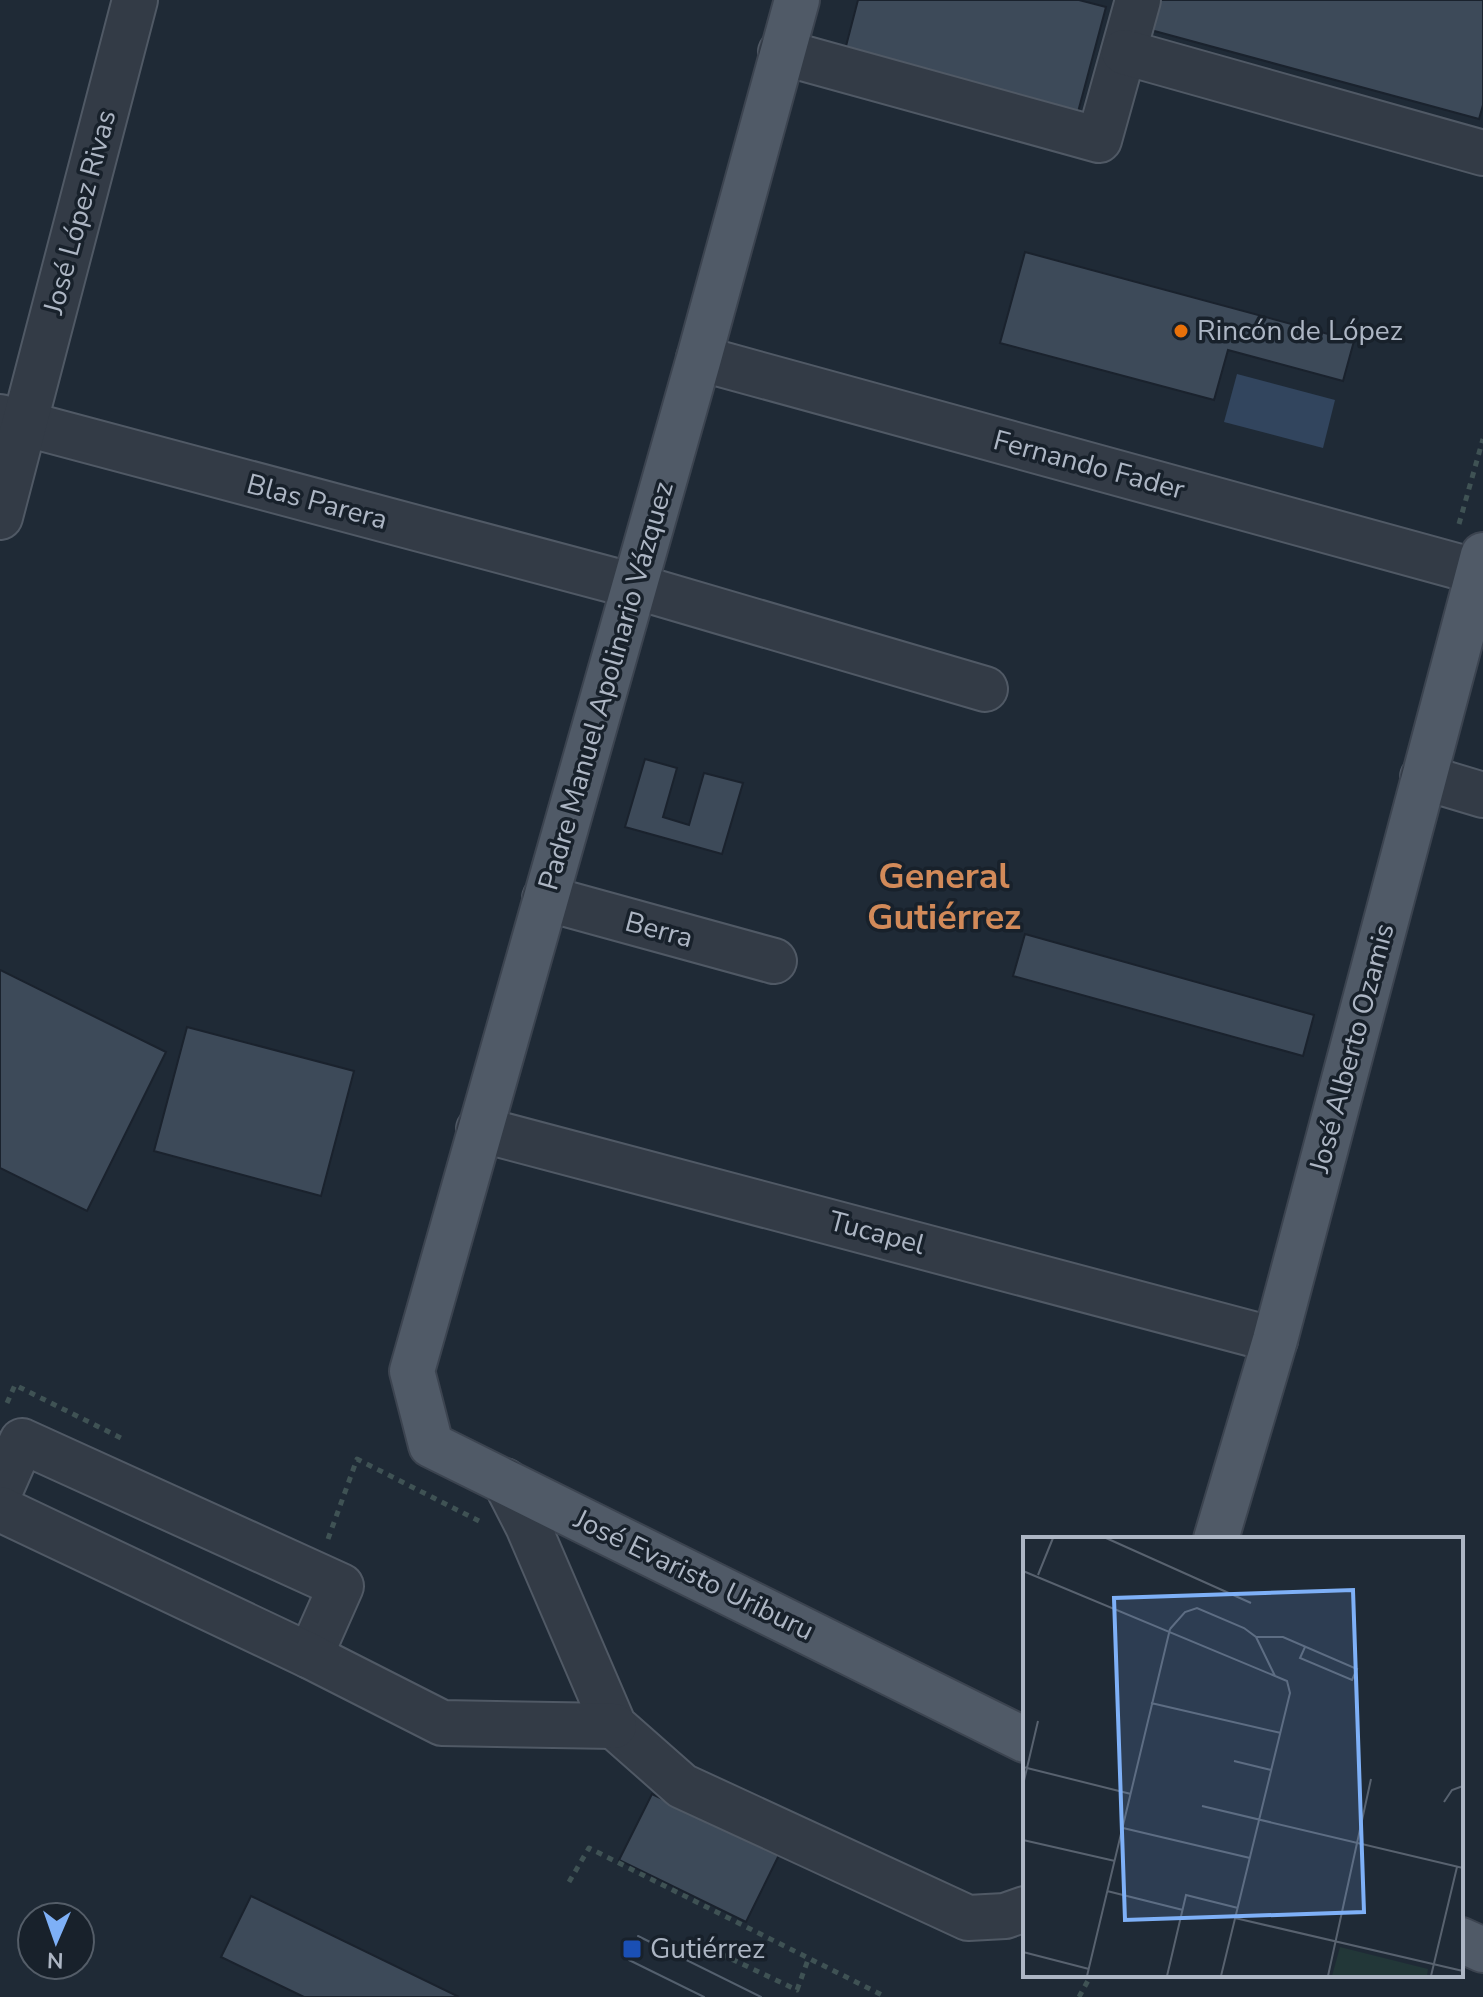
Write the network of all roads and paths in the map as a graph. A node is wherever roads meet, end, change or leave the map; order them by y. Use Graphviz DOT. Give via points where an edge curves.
graph roads {
  1 [pos="135,0"];
  2 [pos="797,0"];
  3 [pos="1138,0"];
  4 [pos="781,52"];
  5 [pos="1124,52"];
  6 [pos="1483,153"];
  7 [pos="699,358"];
  8 [pos="12,421"];
  9 [pos="0,517"];
  10 [pos="1481,564"];
  11 [pos="634,586"];
  12 [pos="985,689"];
  13 [pos="1423,777"];
  14 [pos="1483,795"];
  15 [pos="545,898"];
  16 [pos="774,961"];
  17 [pos="479,1129"];
  18 [pos="1275,1340"];
  19 [pos="412,1371"];
  20 [pos="505,1481"];
  21 [pos="0,1491"];
  22 [pos="0,1509"];
  23 [pos="488,1525"];
  24 [pos="1217,1537"];
  25 [pos="327,1540"];
  26 [pos="310,1656"];
  27 [pos="614,1726"];
  28 [pos="1023,1739"];
  29 [pos="569,1882"];
  30 [pos="1023,1910"];
  31 [pos="1463,1941"];
  32 [pos="1483,1950"];
  33 [pos="721,1954"];
  34 [pos="809,1957"];
  35 [pos="1090,1977"];
  36 [pos="886,1997"];
  37 [pos="1079,1997"];
  1 -- 8 [label="street, José López Rivas"];
  2 -- 4 [label="main road, Padre Manuel Apolinario Vázquez"];
  3 -- 5 [label="street"];
  4 -- 5 [label="street" via="1099,140"];
  4 -- 7 [label="main road, Padre Manuel Apolinario Vázquez"];
  5 -- 6 [label="street"];
  7 -- 10 [label="street, Fernando Fader"];
  7 -- 11 [label="main road, Padre Manuel Apolinario Vázquez"];
  8 -- 9 [label="street, José López Rivas"];
  8 -- 11 [label="street, Blas Parera"];
  10 -- 13 [label="main road, José Alberto Ozamis"];
  11 -- 12 [label="street, Blas Parera"];
  11 -- 15 [label="main road, Padre Manuel Apolinario Vázquez"];
  13 -- 14 [label="street"];
  13 -- 18 [label="main road, José Alberto Ozamis"];
  15 -- 16 [label="street, Berra"];
  15 -- 17 [label="main road, Padre Manuel Apolinario Vázquez"];
  17 -- 18 [label="street, Tucapel"];
  17 -- 19 [label="main road, Padre Manuel Apolinario Vázquez"];
  18 -- 24 [label="main road, José Alberto Ozamis"];
  19 -- 20 [label="main road, José Evaristo Uriburu" via="431,1445"];
  20 -- 27 [label="street"];
  20 -- 28 [label="main road, José Evaristo Uriburu"];
  21 -- 26 [label="street" via="22,1441 341,1586"];
  22 -- 26 [label="street"];
  23 -- 25 [label="path" via="357,1459"];
  26 -- 27 [label="street" via="442,1723"];
  27 -- 30 [label="street" via="682,1786 968,1918"];
  29 -- 34 [label="path" via="589,1848"];
  31 -- 32 [label="main road"];
  33 -- 34 [label="path" via="797,1990"];
  34 -- 36 [label="path"];
  35 -- 37 [label="path"];
}
